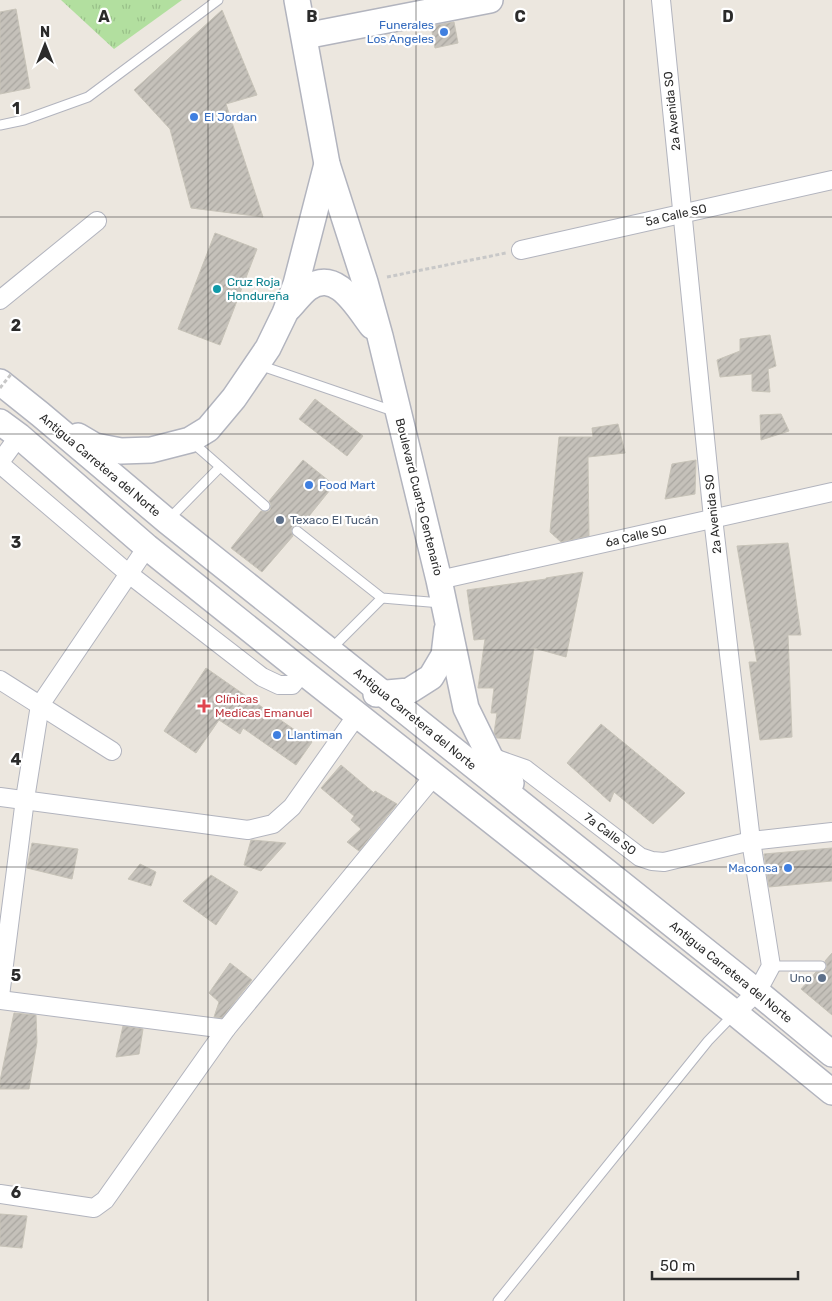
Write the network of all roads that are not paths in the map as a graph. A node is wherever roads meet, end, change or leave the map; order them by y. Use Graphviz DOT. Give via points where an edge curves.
graph roads {
  1 [pos="218,0"];
  2 [pos="298,0"];
  3 [pos="490,0"];
  4 [pos="661,0"];
  5 [pos="305,36"];
  6 [pos="0,125"];
  7 [pos="327,164"];
  8 [pos="832,180"];
  9 [pos="682,214"];
  10 [pos="97,221"];
  11 [pos="521,250"];
  12 [pos="0,300"];
  13 [pos="284,313"];
  14 [pos="380,336"];
  15 [pos="257,364"];
  16 [pos="6,378"];
  17 [pos="399,413"];
  18 [pos="40,414"];
  19 [pos="10,429"];
  20 [pos="190,440"];
  21 [pos="0,463"];
  22 [pos="220,467"];
  23 [pos="832,492"];
  24 [pos="265,506"];
  25 [pos="713,518"];
  26 [pos="167,521"];
  27 [pos="296,531"];
  28 [pos="147,547"];
  29 [pos="129,574"];
  30 [pos="382,598"];
  31 [pos="444,602"];
  32 [pos="329,650"];
  33 [pos="303,672"];
  34 [pos="0,680"];
  35 [pos="384,694"];
  36 [pos="334,695"];
  37 [pos="40,705"];
  38 [pos="358,715"];
  39 [pos="112,751"];
  40 [pos="490,757"];
  41 [pos="434,776"];
  42 [pos="0,796"];
  43 [pos="25,799"];
  44 [pos="538,816"];
  45 [pos="832,832"];
  46 [pos="752,841"];
  47 [pos="771,966"];
  48 [pos="821,966"];
  49 [pos="756,992"];
  50 [pos="0,998"];
  51 [pos="735,1013"];
  52 [pos="226,1029"];
  53 [pos="832,1054"];
  54 [pos="832,1092"];
  55 [pos="0,1194"];
  56 [pos="498,1301"];
  1 -- 6 [label="lane" via="88,98"];
  2 -- 5 [label="main road, Boulevard Cuarto Centenario"];
  3 -- 5 [label="main road"];
  4 -- 9 [label="street, 2a Avenida SO"];
  5 -- 7 [label="main road, Boulevard Cuarto Centenario"];
  7 -- 13 [label="main road, Boulevard Cuarto Centenario" via="296,284"];
  7 -- 14 [label="main road, Boulevard Cuarto Centenario"];
  8 -- 9 [label="street, 5a Calle SO"];
  9 -- 11 [label="street, 5a Calle SO"];
  9 -- 25 [label="street, 2a Avenida SO"];
  10 -- 12 [label="street"];
  13 -- 14 [label="main road" via="306,289 326,282 345,291"];
  13 -- 15 [label="main road, Boulevard Cuarto Centenario"];
  14 -- 17 [label="main road, Boulevard Cuarto Centenario"];
  15 -- 17 [label="lane"];
  15 -- 20 [label="main road, Boulevard Cuarto Centenario" via="208,429"];
  16 -- 18 [label="main road, Antigua Carretera del Norte"];
  17 -- 31 [label="main road, Boulevard Cuarto Centenario"];
  18 -- 20 [label="main road, Boulevard Cuarto Centenario" via="95,446 121,451 151,450"];
  18 -- 26 [label="main road, Antigua Carretera del Norte"];
  19 -- 21 [label="street"];
  19 -- 28 [label="main road"];
  20 -- 22 [label="lane"];
  21 -- 29 [label="street"];
  22 -- 24 [label="lane"];
  22 -- 26 [label="lane"];
  23 -- 25 [label="street, 6a Calle SO"];
  25 -- 31 [label="street, 6a Calle SO"];
  25 -- 46 [label="street, 2a Avenida SO"];
  26 -- 32 [label="main road, Antigua Carretera del Norte"];
  27 -- 30 [label="lane"];
  28 -- 29 [label="street"];
  28 -- 33 [label="main road"];
  29 -- 33 [label="street" via="262,677 279,685 292,685"];
  29 -- 37 [label="street"];
  30 -- 31 [label="lane"];
  30 -- 32 [label="lane"];
  31 -- 35 [label="main road" via="444,655 431,677 409,691"];
  31 -- 40 [label="main road, Boulevard Cuarto Centenario" via="466,708"];
  32 -- 35 [label="main road, Antigua Carretera del Norte"];
  33 -- 36 [label="main road"];
  34 -- 37 [label="street"];
  35 -- 36 [label="main road"];
  35 -- 44 [label="main road, Antigua Carretera del Norte"];
  36 -- 38 [label="main road"];
  37 -- 39 [label="street"];
  37 -- 43 [label="street"];
  38 -- 41 [label="main road"];
  38 -- 43 [label="street" via="292,807 273,824 248,830"];
  40 -- 44 [label="main road, Boulevard Cuarto Centenario"];
  40 -- 46 [label="street, 7a Calle SO" via="525,769 640,857 652,861 664,862"];
  41 -- 51 [label="main road"];
  41 -- 52 [label="street"];
  42 -- 43 [label="street"];
  43 -- 50 [label="street"];
  44 -- 49 [label="main road, Antigua Carretera del Norte"];
  45 -- 46 [label="street, 7a Calle SO"];
  46 -- 47 [label="street, 2a Avenida SO"];
  47 -- 48 [label="lane"];
  47 -- 49 [label="street"];
  49 -- 51 [label="street"];
  49 -- 53 [label="main road, Antigua Carretera del Norte"];
  50 -- 52 [label="street"];
  51 -- 54 [label="main road"];
  51 -- 56 [label="lane" via="708,1041"];
  52 -- 55 [label="street" via="105,1200 94,1208"];
}
